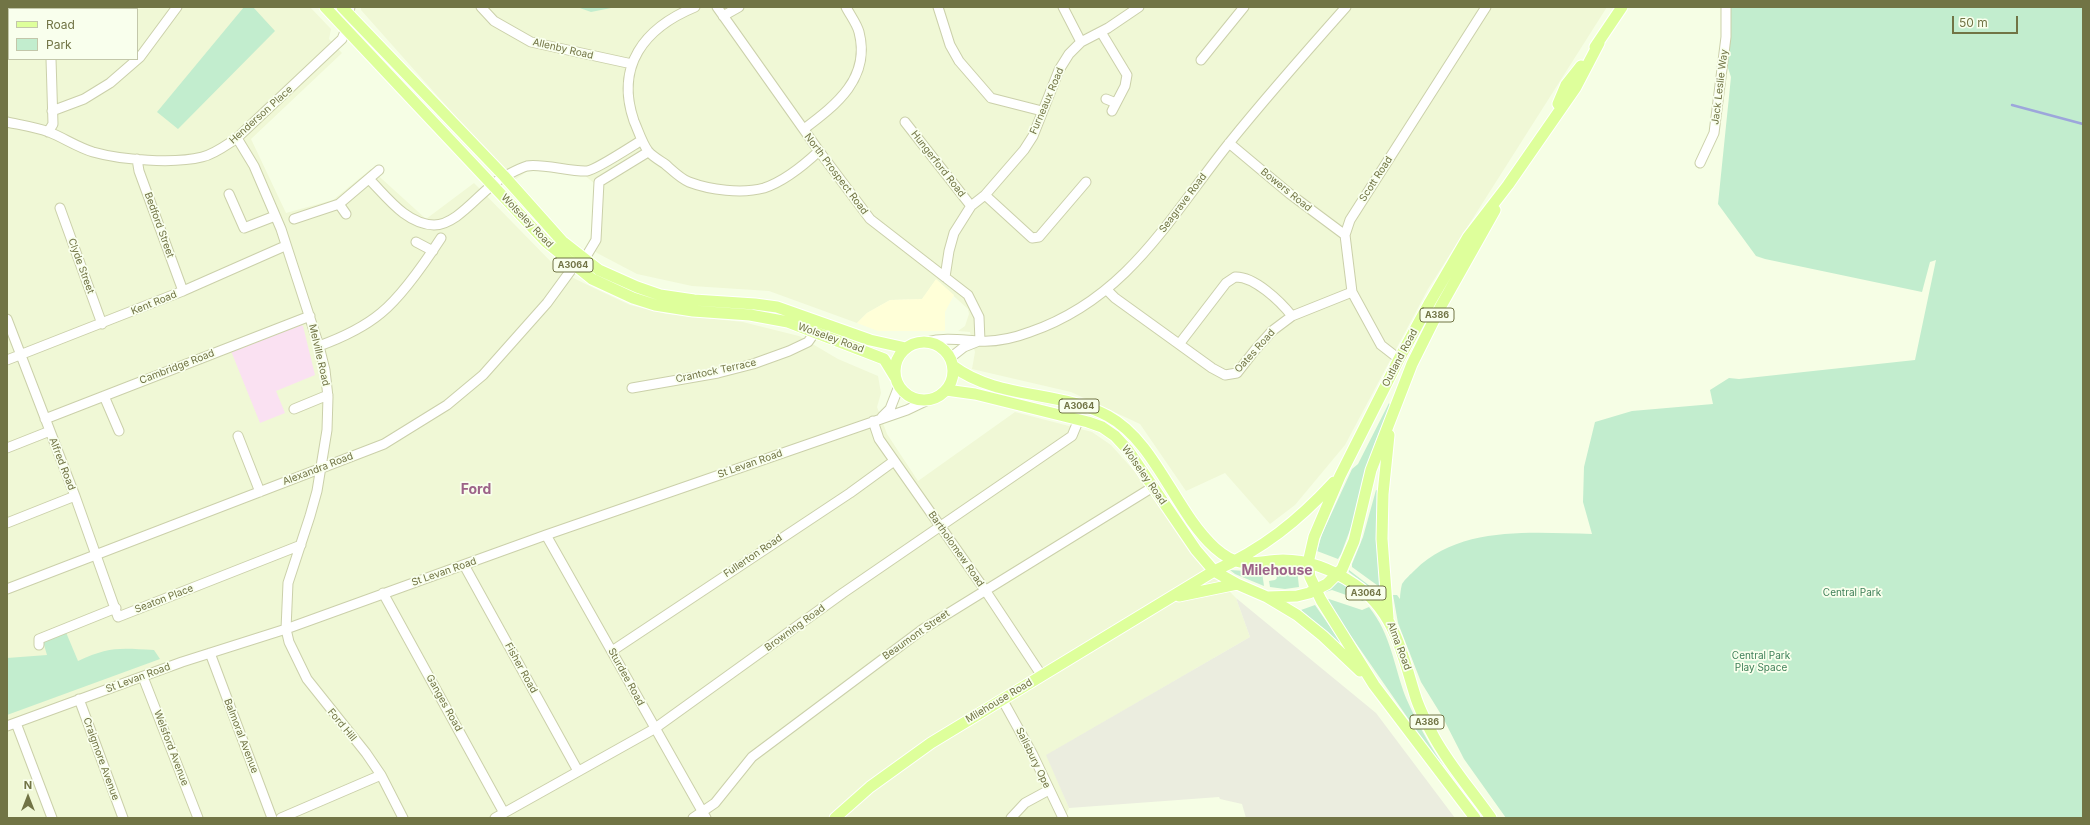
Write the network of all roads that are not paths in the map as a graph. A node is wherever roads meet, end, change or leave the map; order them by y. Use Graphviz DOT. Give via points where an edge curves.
graph roads {
  1 [pos="177,7"];
  2 [pos="325,7"];
  3 [pos="342,7"];
  4 [pos="481,7"];
  5 [pos="695,7"];
  6 [pos="717,7"];
  7 [pos="739,7"];
  8 [pos="846,7"];
  9 [pos="938,7"];
  10 [pos="1063,7"];
  11 [pos="1139,7"];
  12 [pos="1244,7"];
  13 [pos="1346,7"];
  14 [pos="1486,7"];
  15 [pos="1622,7"];
  16 [pos="1726,7"];
  17 [pos="350,11"];
  18 [pos="723,16"];
  19 [pos="346,29"];
  20 [pos="1101,32"];
  21 [pos="1081,42"];
  22 [pos="138,59"];
  23 [pos="51,60"];
  24 [pos="137,60"];
  25 [pos="1201,60"];
  26 [pos="632,64"];
  27 [pos="1106,99"];
  28 [pos="52,111"];
  29 [pos="1042,111"];
  30 [pos="7,122"];
  31 [pos="905,122"];
  32 [pos="804,130"];
  33 [pos="48,132"];
  34 [pos="237,138"];
  35 [pos="642,140"];
  36 [pos="1229,143"];
  37 [pos="819,151"];
  38 [pos="648,152"];
  39 [pos="137,159"];
  40 [pos="1700,163"];
  41 [pos="379,170"];
  42 [pos="589,171"];
  43 [pos="504,176"];
  44 [pos="369,179"];
  45 [pos="598,182"];
  46 [pos="1086,182"];
  47 [pos="492,184"];
  48 [pos="1508,185"];
  49 [pos="229,194"];
  50 [pos="985,195"];
  51 [pos="339,204"];
  52 [pos="971,206"];
  53 [pos="60,208"];
  54 [pos="346,214"];
  55 [pos="275,216"];
  56 [pos="294,220"];
  57 [pos="1345,235"];
  58 [pos="441,238"];
  59 [pos="416,242"];
  60 [pos="285,246"];
  61 [pos="432,251"];
  62 [pos="584,260"];
  63 [pos="574,266"];
  64 [pos="945,277"];
  65 [pos="1107,290"];
  66 [pos="183,291"];
  67 [pos="1352,292"];
  68 [pos="310,316"];
  69 [pos="1292,316"];
  70 [pos="7,320"];
  71 [pos="102,324"];
  72 [pos="815,332"];
  73 [pos="980,341"];
  74 [pos="926,342"];
  75 [pos="1180,343"];
  76 [pos="319,346"];
  77 [pos="906,348"];
  78 [pos="20,354"];
  79 [pos="1399,359"];
  80 [pos="7,360"];
  81 [pos="951,362"];
  82 [pos="897,382"];
  83 [pos="632,388"];
  84 [pos="946,390"];
  85 [pos="104,396"];
  86 [pos="328,396"];
  87 [pos="930,399"];
  88 [pos="294,409"];
  89 [pos="45,419"];
  90 [pos="877,419"];
  91 [pos="1079,419"];
  92 [pos="1391,421"];
  93 [pos="50,431"];
  94 [pos="119,431"];
  95 [pos="238,436"];
  96 [pos="7,448"];
  97 [pos="894,461"];
  98 [pos="321,468"];
  99 [pos="1340,476"];
  100 [pos="1153,487"];
  101 [pos="260,492"];
  102 [pos="75,496"];
  103 [pos="7,523"];
  104 [pos="939,526"];
  105 [pos="546,535"];
  106 [pos="301,545"];
  107 [pos="95,555"];
  108 [pos="1234,562"];
  109 [pos="1308,563"];
  110 [pos="464,565"];
  111 [pos="1214,571"];
  112 [pos="1338,574"];
  113 [pos="1237,584"];
  114 [pos="7,589"];
  115 [pos="985,590"];
  116 [pos="1316,590"];
  117 [pos="383,593"];
  118 [pos="1267,597"];
  119 [pos="1171,598"];
  120 [pos="116,608"];
  121 [pos="1388,618"];
  122 [pos="286,629"];
  123 [pos="39,645"];
  124 [pos="612,651"];
  125 [pos="210,654"];
  126 [pos="1042,676"];
  127 [pos="143,677"];
  128 [pos="1374,685"];
  129 [pos="79,699"];
  130 [pos="1002,699"];
  131 [pos="16,723"];
  132 [pos="7,726"];
  133 [pos="654,729"];
  134 [pos="578,771"];
  135 [pos="381,775"];
  136 [pos="1049,790"];
  137 [pos="504,813"];
  138 [pos="704,815"];
  139 [pos="52,818"];
  140 [pos="123,818"];
  141 [pos="198,818"];
  142 [pos="272,818"];
  143 [pos="282,818"];
  144 [pos="403,818"];
  145 [pos="495,818"];
  146 [pos="693,818"];
  147 [pos="835,818"];
  148 [pos="1011,818"];
  149 [pos="1063,818"];
  150 [pos="1475,818"];
  151 [pos="1491,818"];
  1 -- 22 [label="street"];
  2 -- 19 [label="main road, Wolseley Road / A3064"];
  3 -- 17 [label="main road, Wolseley Road / A3064"];
  4 -- 26 [label="street, Allenby Road" via="494,21 531,42"];
  5 -- 26 [label="street" via="668,20 652,33"];
  6 -- 18 [label="street, North Prospect Road"];
  7 -- 18 [label="street"];
  8 -- 32 [label="street" via="859,32 861,63 848,90 830,110"];
  9 -- 29 [label="street" via="950,45 959,61 991,98"];
  10 -- 21 [label="street"];
  11 -- 20 [label="street, Furneaux Road"];
  12 -- 25 [label="street"];
  13 -- 36 [label="street, Seagrave Road" via="1277,84"];
  14 -- 57 [label="street, Scott Road" via="1350,220"];
  15 -- 48 [label="main road, Outland Road / A386" via="1599,43 1566,86 1548,124"];
  16 -- 40 [label="street, Jack Leslie Way" via="1726,37 1714,133"];
  17 -- 19 [label="street, Henderson Place"];
  17 -- 43 [label="main road, Wolseley Road / A3064"];
  18 -- 32 [label="street, North Prospect Road"];
  19 -- 34 [label="street, Henderson Place" via="342,39 333,48"];
  19 -- 47 [label="main road, Wolseley Road / A3064"];
  20 -- 21 [label="street, Furneaux Road"];
  20 -- 27 [label="street" via="1127,75 1114,107"];
  21 -- 29 [label="street, Furneaux Road" via="1069,54 1059,70"];
  23 -- 28 [label="street"];
  24 -- 28 [label="street" via="110,83 84,99"];
  26 -- 35 [label="street" via="627,85 629,104"];
  28 -- 33 [label="street" via="53,124"];
  29 -- 50 [label="street, Furneaux Road" via="1033,136 1024,150"];
  30 -- 33 [label="street, Henderson Place"];
  31 -- 52 [label="street, Hungerford Road"];
  32 -- 37 [label="street, North Prospect Road"];
  33 -- 39 [label="street, Henderson Place" via="75,146 94,152"];
  34 -- 39 [label="street, Henderson Place" via="225,147 203,157"];
  34 -- 55 [label="street, Melville Road" via="254,166"];
  35 -- 38 [label="street"];
  35 -- 42 [label="street"];
  36 -- 57 [label="street, Bowers Road" via="1290,194"];
  36 -- 65 [label="street, Seagrave Road" via="1154,241 1134,265"];
  37 -- 38 [label="street" via="797,171 764,188 725,191 688,182"];
  37 -- 64 [label="street, North Prospect Road" via="870,219"];
  38 -- 45 [label="street"];
  39 -- 66 [label="street, Bedford Street" via="139,171"];
  41 -- 44 [label="street"];
  42 -- 43 [label="street" via="528,166"];
  42 -- 45 [label="street"];
  43 -- 47 [label="street"];
  43 -- 62 [label="main road, Wolseley Road / A3064" via="562,241"];
  44 -- 47 [label="street" via="407,216 421,224 435,225 455,218"];
  44 -- 51 [label="street"];
  45 -- 62 [label="street" via="596,240"];
  46 -- 50 [label="street" via="1039,237 1032,238"];
  47 -- 63 [label="main road, Wolseley Road / A3064" via="546,242"];
  48 -- 79 [label="main road, Outland Road / A386" via="1468,237"];
  48 -- 92 [label="main road, Outland Road / A386" via="1412,364"];
  49 -- 55 [label="street" via="244,228"];
  50 -- 52 [label="street, Furneaux Road"];
  51 -- 54 [label="street"];
  51 -- 56 [label="street"];
  52 -- 64 [label="street, Furneaux Road" via="954,233"];
  53 -- 71 [label="street, Clyde Street"];
  55 -- 60 [label="street, Melville Road"];
  57 -- 67 [label="street, Scott Road"];
  58 -- 61 [label="street"];
  59 -- 61 [label="street"];
  60 -- 66 [label="street, Kent Road"];
  60 -- 68 [label="street, Melville Road"];
  61 -- 76 [label="street" via="382,313 344,337"];
  62 -- 77 [label="main road, Wolseley Road / A3064" via="615,278 660,295 777,307 870,340"];
  63 -- 72 [label="main road, Wolseley Road / A3064" via="608,288 655,305 750,315 788,322"];
  63 -- 98 [label="street, Alexandra Road" via="516,340 483,375 448,405 384,444"];
  64 -- 73 [label="street, North Prospect Road" via="973,303 978,317"];
  65 -- 73 [label="street, Seagrave Road" via="1078,310 1049,325 1003,340"];
  65 -- 75 [label="street, Oates Road"];
  66 -- 71 [label="street, Kent Road"];
  67 -- 69 [label="street, Oates Road"];
  67 -- 79 [label="street, Scott Road" via="1380,345"];
  68 -- 76 [label="street, Melville Road"];
  68 -- 85 [label="street, Cambridge Road"];
  69 -- 75 [label="street, Oates Road" via="1272,331 1237,373 1231,375 1225,375 1212,368"];
  69 -- 75 [label="street" via="1249,279 1235,277 1226,283"];
  70 -- 78 [label="street, Alfred Road"];
  71 -- 78 [label="street, Kent Road"];
  72 -- 82 [label="main road, Wolseley Road / A3064" via="884,359"];
  72 -- 83 [label="street, Crantock Terrace" via="808,342 753,364 718,373"];
  73 -- 74 [label="street" via="939,339"];
  73 -- 81 [label="street" via="964,347"];
  74 -- 77 [label="main road"];
  74 -- 81 [label="main road" via="936,344 944,350"];
  76 -- 86 [label="street, Melville Road"];
  77 -- 82 [label="main road" via="895,366"];
  78 -- 80 [label="street, Kent Road"];
  78 -- 89 [label="street, Alfred Road"];
  79 -- 99 [label="main road, Outland Road / A386"];
  81 -- 84 [label="main road" via="952,379"];
  81 -- 108 [label="main road, Wolseley Road / A3064" via="979,382 1070,403 1108,416 1126,429 1141,445 1198,532"];
  82 -- 87 [label="main road" via="906,394 916,399"];
  82 -- 90 [label="street" via="890,409"];
  84 -- 87 [label="main road"];
  84 -- 91 [label="main road, Wolseley Road / A3064" via="975,394"];
  85 -- 89 [label="street, Cambridge Road"];
  85 -- 94 [label="street"];
  86 -- 88 [label="street"];
  86 -- 98 [label="street, Melville Road" via="327,430"];
  87 -- 90 [label="street, St Levan Road" via="907,410"];
  89 -- 93 [label="street, Alfred Road"];
  90 -- 97 [label="street, Bartholomew Road" via="880,439"];
  90 -- 105 [label="street, St Levan Road"];
  91 -- 100 [label="main road, Wolseley Road / A3064" via="1102,427 1115,436 1128,450"];
  91 -- 104 [label="street, Browning Road" via="1072,436"];
  92 -- 112 [label="main road, Outland Road / A386" via="1372,470 1354,541"];
  92 -- 121 [label="main road, Outland Road / A386" via="1383,494 1382,539"];
  93 -- 96 [label="street"];
  93 -- 102 [label="street, Alfred Road"];
  95 -- 101 [label="street"];
  97 -- 104 [label="street, Bartholomew Road"];
  97 -- 124 [label="street, Fullerton Road"];
  98 -- 101 [label="street, Alexandra Road"];
  98 -- 106 [label="street, Melville Road"];
  99 -- 108 [label="main road, Outland Road / A386" via="1286,529"];
  99 -- 109 [label="main road, Outland Road / A386" via="1314,537"];
  100 -- 111 [label="main road, Wolseley Road / A3064" via="1196,550"];
  100 -- 115 [label="street, Beaumont Street"];
  101 -- 107 [label="street, Alexandra Road"];
  102 -- 103 [label="street"];
  102 -- 107 [label="street, Alfred Road"];
  104 -- 115 [label="street, Bartholomew Road"];
  104 -- 133 [label="street, Browning Road"];
  105 -- 110 [label="street, St Levan Road"];
  105 -- 124 [label="street, Sturdee Road"];
  106 -- 120 [label="street, Seaton Place" via="118,617"];
  106 -- 122 [label="street, Melville Road" via="288,583"];
  107 -- 114 [label="street, Alexandra Road"];
  107 -- 120 [label="street, Alfred Road"];
  108 -- 109 [label="main road, A3064" via="1250,564 1284,560"];
  108 -- 111 [label="main road, Outland Road"];
  109 -- 112 [label="main road, Alma Road / A3064"];
  109 -- 116 [label="main road, A386" via="1310,577"];
  110 -- 117 [label="street, St Levan Road"];
  110 -- 134 [label="street, Fisher Road"];
  111 -- 113 [label="main road, Wolseley Road / A3064"];
  111 -- 119 [label="main road, Milehouse Road"];
  112 -- 116 [label="main road, Outland Road / A386" via="1328,584"];
  112 -- 121 [label="main road, Alma Road / A3064" via="1374,600"];
  113 -- 118 [label="main road, Wolseley Road / A3064"];
  113 -- 119 [label="main road, Milehouse Road"];
  115 -- 126 [label="street, Bartholomew Road"];
  115 -- 138 [label="street, Beaumont Street" via="922,629 752,757"];
  116 -- 118 [label="main road, Outland Road / A386" via="1298,596"];
  116 -- 128 [label="main road, A386"];
  117 -- 122 [label="street, St Levan Road"];
  117 -- 137 [label="street, Ganges Road"];
  118 -- 128 [label="main road, A386" via="1297,615 1323,636"];
  119 -- 126 [label="main road, Milehouse Road"];
  120 -- 123 [label="street" via="39,639"];
  121 -- 151 [label="main road, Alma Road / A386" via="1408,668 1416,697 1434,737"];
  122 -- 125 [label="street, St Levan Road"];
  122 -- 135 [label="street, Ford Hill" via="289,642 307,679"];
  124 -- 133 [label="street, Sturdee Road"];
  125 -- 127 [label="street, St Levan Road"];
  125 -- 142 [label="street, Balmoral Avenue"];
  126 -- 130 [label="main road, Milehouse Road"];
  127 -- 129 [label="street, St Levan Road"];
  127 -- 141 [label="street, Welsford Avenue"];
  128 -- 150 [label="main road, A386"];
  129 -- 131 [label="street, St Levan Road"];
  129 -- 140 [label="street, Craigmore Avenue"];
  130 -- 136 [label="street, Salisbury Ope"];
  130 -- 147 [label="main road, Milehouse Road" via="897,765"];
  131 -- 132 [label="street, St Levan Road"];
  131 -- 139 [label="street"];
  133 -- 134 [label="street, Browning Road"];
  133 -- 138 [label="street, Sturdee Road"];
  134 -- 137 [label="street, Browning Road"];
  135 -- 143 [label="street"];
  135 -- 144 [label="street, Ford Hill"];
  136 -- 148 [label="street" via="1025,803"];
  136 -- 149 [label="street, Salisbury Ope"];
  137 -- 145 [label="street, Browning Road"];
  138 -- 146 [label="street, Beaumont Street"];
}
